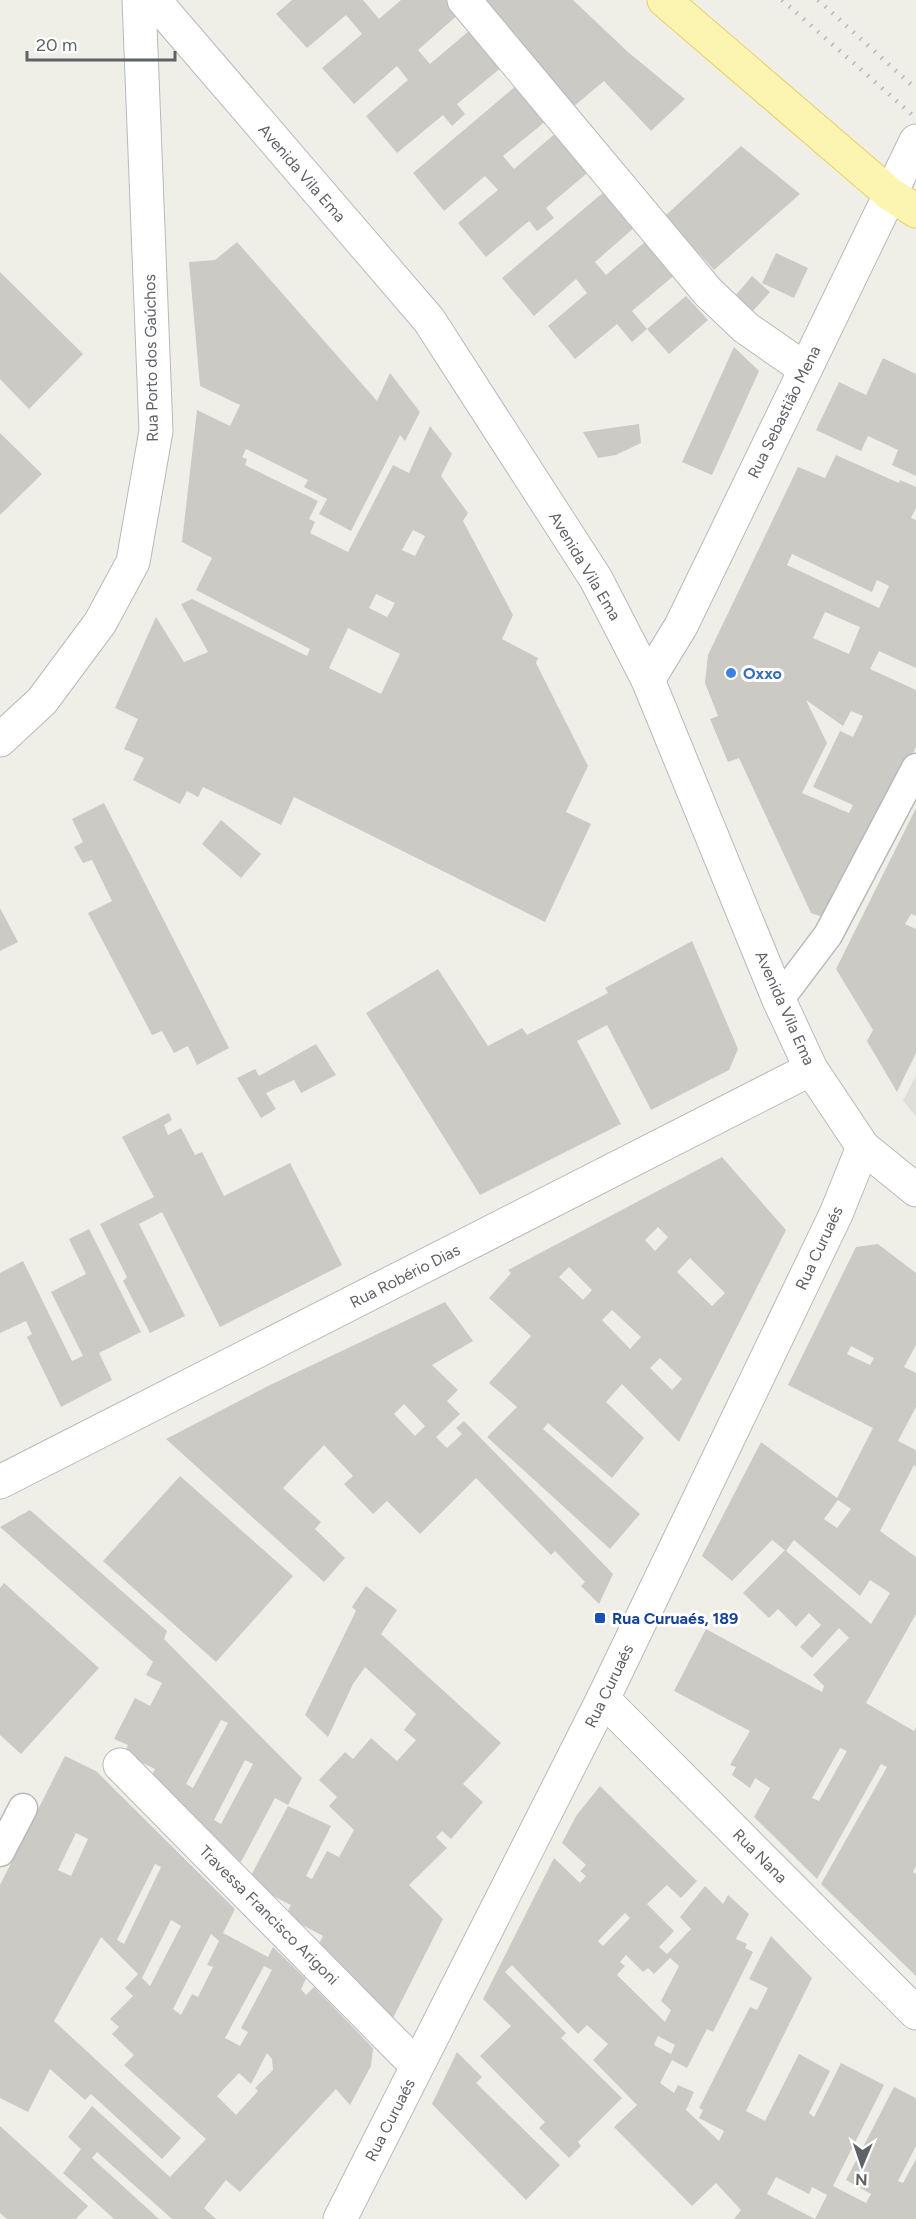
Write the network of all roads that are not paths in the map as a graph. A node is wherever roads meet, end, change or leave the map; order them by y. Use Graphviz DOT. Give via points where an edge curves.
graph roads {
  1 [pos="139,0"];
  2 [pos="154,0"];
  3 [pos="464,0"];
  4 [pos="664,0"];
  5 [pos="916,141"];
  6 [pos="903,203"];
  7 [pos="805,369"];
  8 [pos="648,681"];
  9 [pos="0,740"];
  10 [pos="916,768"];
  11 [pos="779,1000"];
  12 [pos="811,1069"];
  13 [pos="863,1147"];
  14 [pos="916,1190"];
  15 [pos="0,1482"];
  16 [pos="603,1699"];
  17 [pos="120,1765"];
  18 [pos="23,1808"];
  19 [pos="0,1852"];
  20 [pos="916,2013"];
  21 [pos="417,2066"];
  22 [pos="340,2219"];
  1 -- 9 [label="street, Rua Porto dos Gaúchos" via="156,431 145,501 133,562 100,623 42,701"];
  2 -- 8 [label="street, Avenida Vila Ema" via="429,320 597,579"];
  3 -- 7 [label="street" via="708,292 746,328"];
  4 -- 6 [label="main road"];
  5 -- 6 [label="street, Rua Sebastião Mena"];
  6 -- 7 [label="street, Rua Sebastião Mena"];
  7 -- 8 [label="street, Rua Sebastião Mena" via="681,626"];
  8 -- 11 [label="street, Avenida Vila Ema"];
  10 -- 11 [label="lane" via="828,935"];
  11 -- 12 [label="street, Avenida Vila Ema"];
  12 -- 13 [label="street, Avenida Vila Ema"];
  12 -- 15 [label="street, Rua Robério Dias"];
  13 -- 14 [label="street, Avenida Vila Ema"];
  13 -- 16 [label="street, Rua Curuaés" via="836,1214"];
  16 -- 20 [label="street, Rua Nana"];
  16 -- 21 [label="street, Rua Curuaés"];
  17 -- 21 [label="street, Travessa Francisco Arigoni"];
  18 -- 19 [label="lane"];
  21 -- 22 [label="street, Rua Curuaés"];
}
